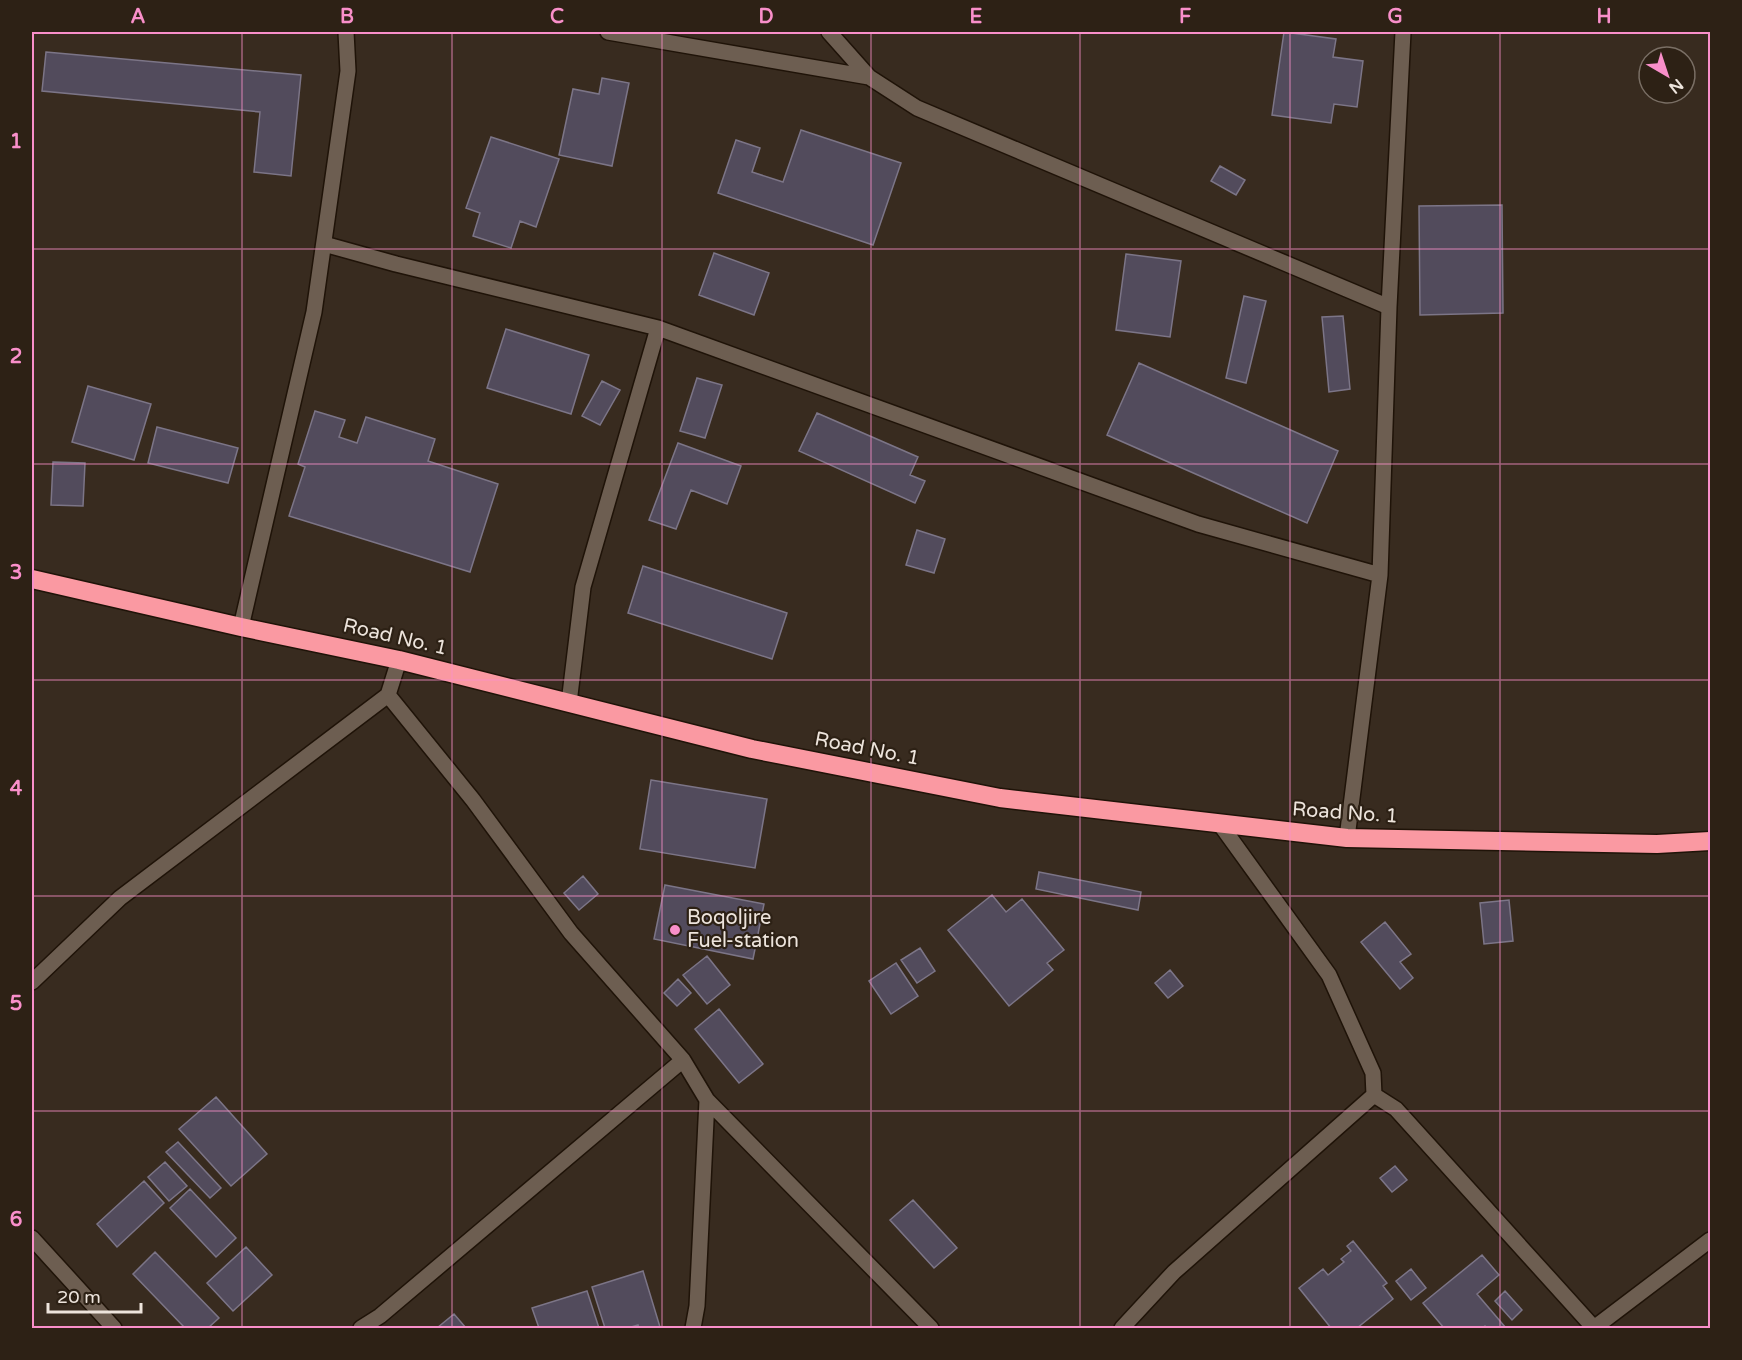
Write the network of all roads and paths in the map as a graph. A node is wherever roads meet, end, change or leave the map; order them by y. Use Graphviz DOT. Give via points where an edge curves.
graph roads {
  1 [pos="346,32"];
  2 [pos="608,32"];
  3 [pos="829,32"];
  4 [pos="1403,32"];
  5 [pos="869,77"];
  6 [pos="324,244"];
  7 [pos="1389,306"];
  8 [pos="658,328"];
  9 [pos="1380,575"];
  10 [pos="32,579"];
  11 [pos="241,627"];
  12 [pos="399,660"];
  13 [pos="388,695"];
  14 [pos="569,703"];
  15 [pos="1220,824"];
  16 [pos="1347,838"];
  17 [pos="1710,841"];
  18 [pos="32,982"];
  19 [pos="683,1060"];
  20 [pos="1374,1095"];
  21 [pos="707,1100"];
  22 [pos="32,1238"];
  23 [pos="1710,1240"];
  24 [pos="1594,1328"];
  25 [pos="114,1329"];
  26 [pos="361,1329"];
  27 [pos="693,1329"];
  28 [pos="932,1329"];
  29 [pos="1122,1329"];
  1 -- 6 [label="street" via="348,71"];
  2 -- 5 [label="street"];
  3 -- 5 [label="street"];
  4 -- 7 [label="street"];
  5 -- 7 [label="street" via="918,108"];
  6 -- 8 [label="street"];
  6 -- 11 [label="street" via="314,312"];
  7 -- 9 [label="street"];
  8 -- 9 [label="street" via="1198,524"];
  8 -- 14 [label="street" via="584,587"];
  9 -- 16 [label="street"];
  10 -- 11 [label="highway, Road No. 1"];
  11 -- 12 [label="highway, Road No. 1"];
  12 -- 13 [label="street"];
  12 -- 14 [label="highway, Road No. 1"];
  13 -- 18 [label="street" via="120,898"];
  13 -- 19 [label="street" via="473,800 571,933"];
  14 -- 15 [label="highway, Road No. 1" via="752,750 1000,798"];
  15 -- 16 [label="highway, Road No. 1"];
  15 -- 20 [label="street" via="1329,975 1373,1073"];
  16 -- 17 [label="highway, Road No. 1" via="1657,844"];
  19 -- 21 [label="street"];
  19 -- 26 [label="street"];
  20 -- 24 [label="street" via="1396,1109"];
  20 -- 29 [label="street" via="1174,1272"];
  21 -- 27 [label="street"];
  21 -- 28 [label="street"];
  22 -- 25 [label="street"];
  23 -- 24 [label="street"];
}
